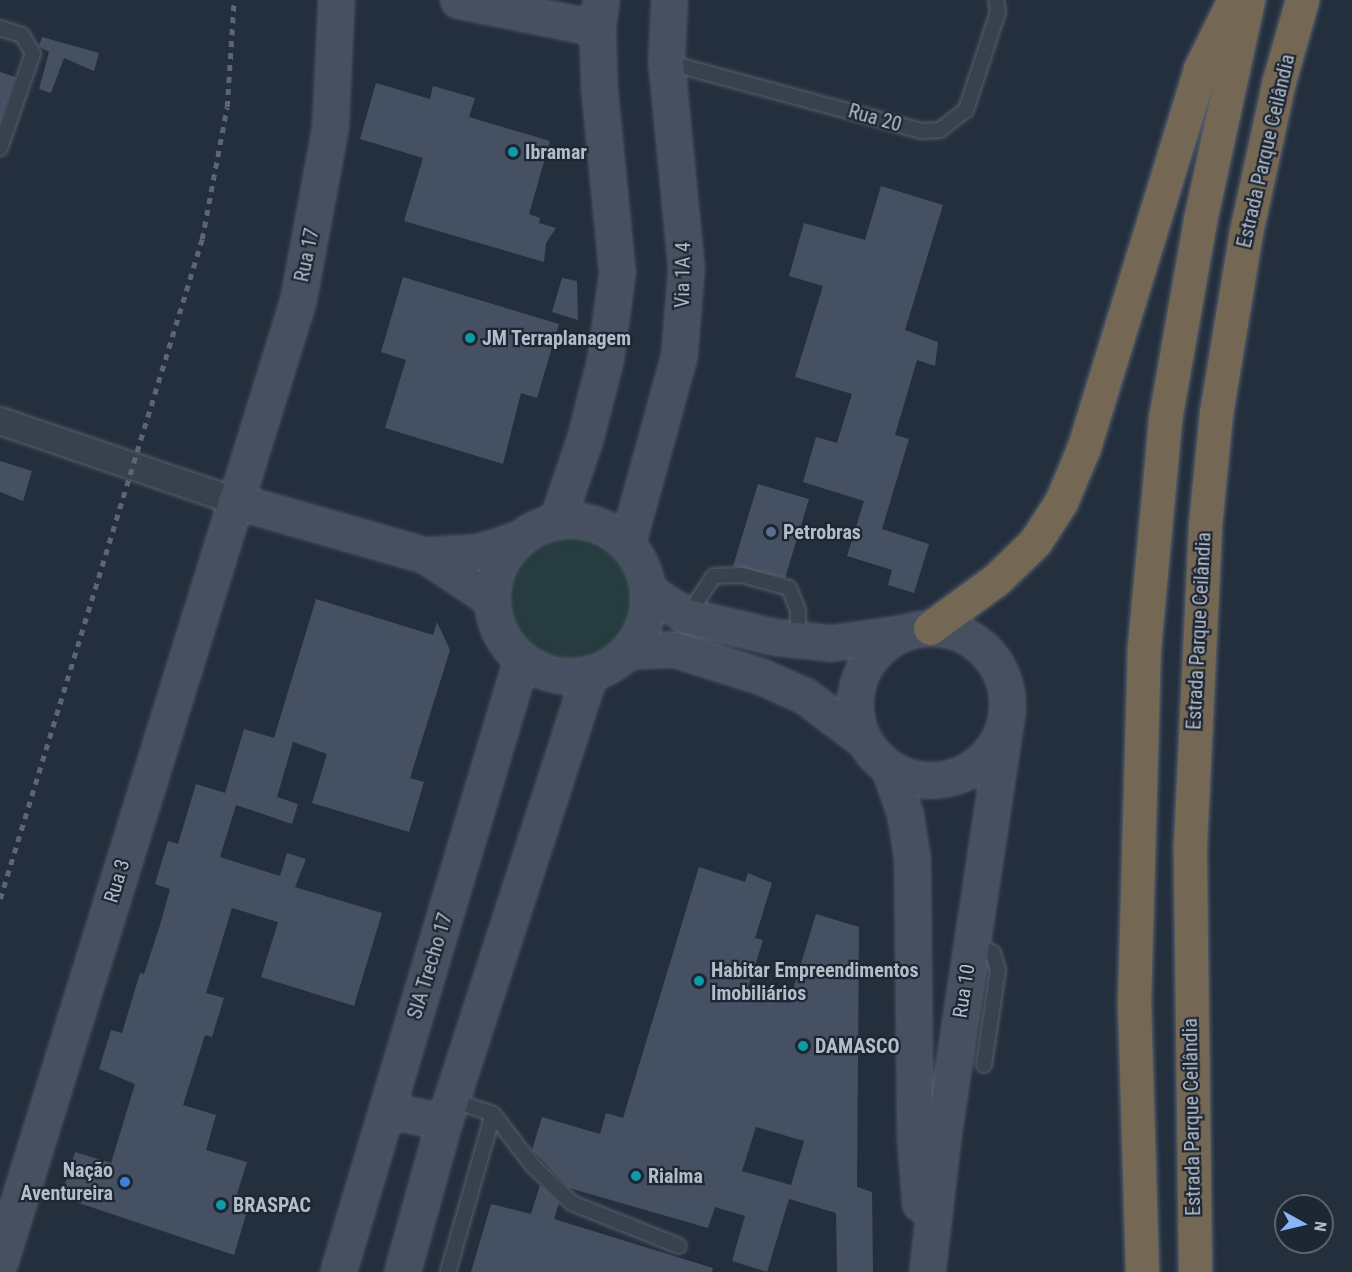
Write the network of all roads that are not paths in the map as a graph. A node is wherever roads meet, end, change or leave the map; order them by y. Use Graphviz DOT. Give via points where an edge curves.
graph roads {
  1 [pos="336,0"];
  2 [pos="458,0"];
  3 [pos="669,0"];
  4 [pos="996,0"];
  5 [pos="1234,0"];
  6 [pos="1248,0"];
  7 [pos="1302,0"];
  8 [pos="599,14"];
  9 [pos="0,28"];
  10 [pos="666,62"];
  11 [pos="0,148"];
  12 [pos="0,421"];
  13 [pos="235,501"];
  14 [pos="556,520"];
  15 [pos="518,539"];
  16 [pos="627,544"];
  17 [pos="425,555"];
  18 [pos="648,591"];
  19 [pos="491,599"];
  20 [pos="687,615"];
  21 [pos="916,630"];
  22 [pos="798,640"];
  23 [pos="628,651"];
  24 [pos="521,660"];
  25 [pos="589,675"];
  26 [pos="1007,711"];
  27 [pos="862,739"];
  28 [pos="889,768"];
  29 [pos="972,943"];
  30 [pos="984,1065"];
  31 [pos="387,1110"];
  32 [pos="448,1111"];
  33 [pos="493,1114"];
  34 [pos="679,1246"];
  35 [pos="0,1261"];
  36 [pos="0,1268"];
  37 [pos="14,1272"];
  38 [pos="338,1272"];
  39 [pos="402,1272"];
  40 [pos="448,1272"];
  41 [pos="926,1272"];
  42 [pos="1142,1272"];
  43 [pos="1195,1272"];
  1 -- 13 [label="street, Rua 17" via="330,128 313,230 298,300"];
  2 -- 8 [label="street"];
  3 -- 10 [label="street, Via 1A 4"];
  4 -- 10 [label="lane, Rua 20" via="998,12 966,110 940,130 921,131"];
  5 -- 21 [label="highway" via="1200,69 1084,447 1061,502 1035,542 997,579"];
  6 -- 42 [label="highway" via="1200,220 1165,419 1144,647 1134,1003"];
  7 -- 43 [label="highway, Estrada Parque Ceilândia" via="1279,81 1246,232 1216,413 1205,525 1190,845"];
  8 -- 14 [label="street" via="617,272 605,360 585,438"];
  9 -- 11 [label="lane" via="22,35 33,53"];
  10 -- 16 [label="street, Via 1A 4" via="683,203 685,290 679,355"];
  12 -- 13 [label="street"];
  13 -- 17 [label="street"];
  13 -- 35 [label="street, Rua 3"];
  14 -- 15 [label="street"];
  14 -- 16 [label="street" via="596,524"];
  15 -- 17 [label="street" via="478,552"];
  15 -- 19 [label="street" via="504,557"];
  16 -- 18 [label="street" via="642,566"];
  17 -- 19 [label="street"];
  18 -- 20 [label="street"];
  18 -- 23 [label="street" via="640,633"];
  19 -- 24 [label="street" via="495,622"];
  20 -- 22 [label="street" via="723,627"];
  20 -- 22 [label="lane" via="714,576 742,575 789,588 798,610"];
  21 -- 22 [label="street" via="831,643"];
  21 -- 26 [label="street" via="955,632 978,644 995,663 1005,686"];
  21 -- 27 [label="street" via="881,646 865,665 856,689 855,706"];
  23 -- 25 [label="street" via="610,666"];
  23 -- 27 [label="street" via="674,649 760,676 805,696"];
  24 -- 25 [label="street" via="551,675"];
  24 -- 31 [label="street, SIA Trecho 17"];
  25 -- 32 [label="street"];
  26 -- 28 [label="street" via="1000,737 985,758 964,773 939,781 921,780"];
  26 -- 29 [label="street, Rua 10"];
  27 -- 28 [label="street"];
  28 -- 41 [label="street, Rua 10" via="905,814 912,858 916,949 915,1138"];
  29 -- 30 [label="lane" via="993,953 998,970"];
  29 -- 41 [label="street, Rua 10"];
  31 -- 32 [label="street"];
  31 -- 38 [label="street, SIA Trecho 17"];
  32 -- 33 [label="lane"];
  32 -- 39 [label="street"];
  33 -- 34 [label="lane" via="533,1166 572,1203"];
  33 -- 40 [label="lane"];
  36 -- 37 [label="street"];
}
